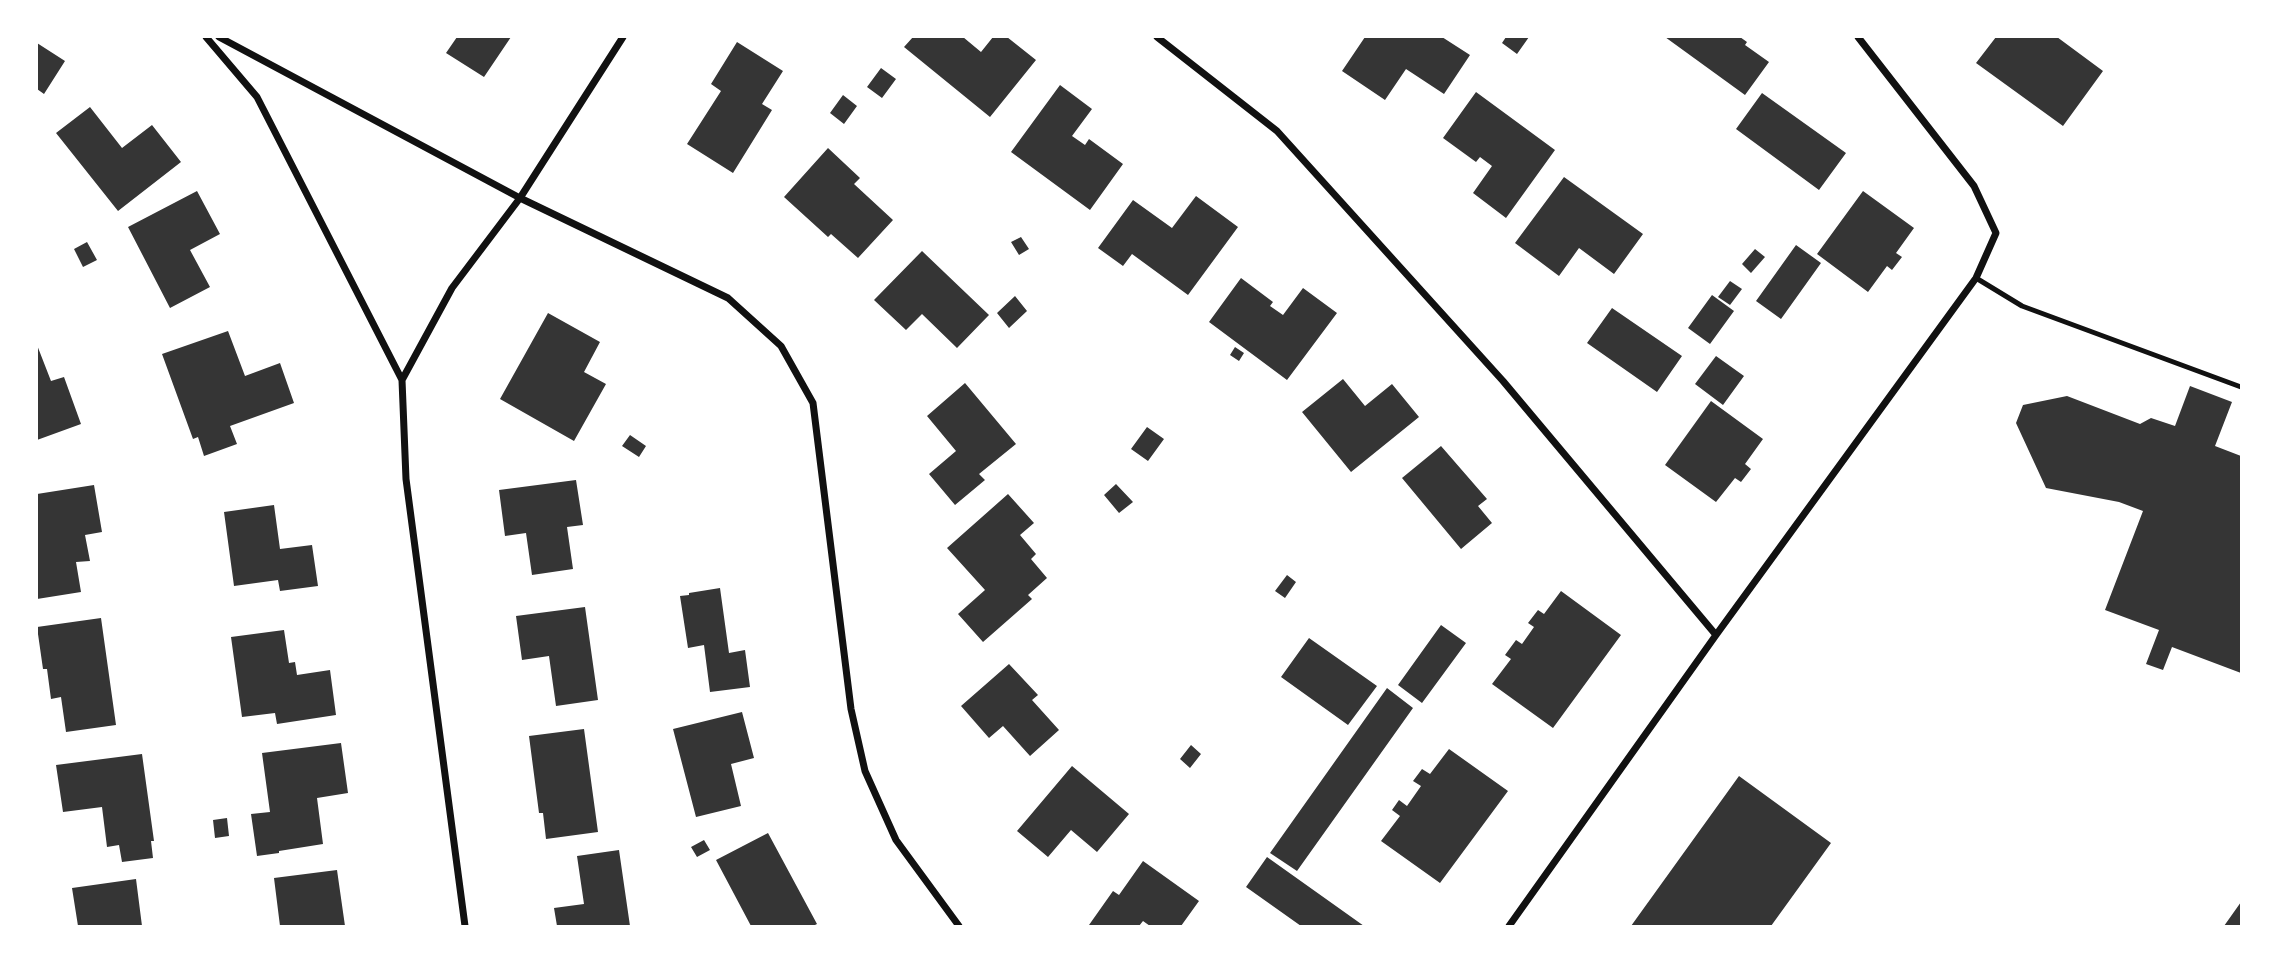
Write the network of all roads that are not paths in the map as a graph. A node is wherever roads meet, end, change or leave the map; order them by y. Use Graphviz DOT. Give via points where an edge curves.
graph roads {
  1 [pos="206,37"];
  2 [pos="219,37"];
  3 [pos="624,37"];
  4 [pos="1157,37"];
  5 [pos="1858,37"];
  6 [pos="520,198"];
  7 [pos="1976,278"];
  8 [pos="402,380"];
  9 [pos="2241,387"];
  10 [pos="1716,635"];
  11 [pos="465,926"];
  12 [pos="959,926"];
  13 [pos="1509,926"];
  1 -- 8 [label="street" via="257,97"];
  2 -- 6 [label="street"];
  3 -- 6 [label="street"];
  4 -- 10 [label="street" via="1277,131 1503,381"];
  5 -- 7 [label="street" via="1974,186 1996,233"];
  6 -- 8 [label="street" via="452,288"];
  6 -- 12 [label="street" via="728,298 782,346 813,403 850,709 865,771 896,839"];
  7 -- 9 [label="lane" via="2022,306"];
  7 -- 10 [label="street"];
  8 -- 11 [label="street" via="406,479"];
  10 -- 13 [label="street"];
}
